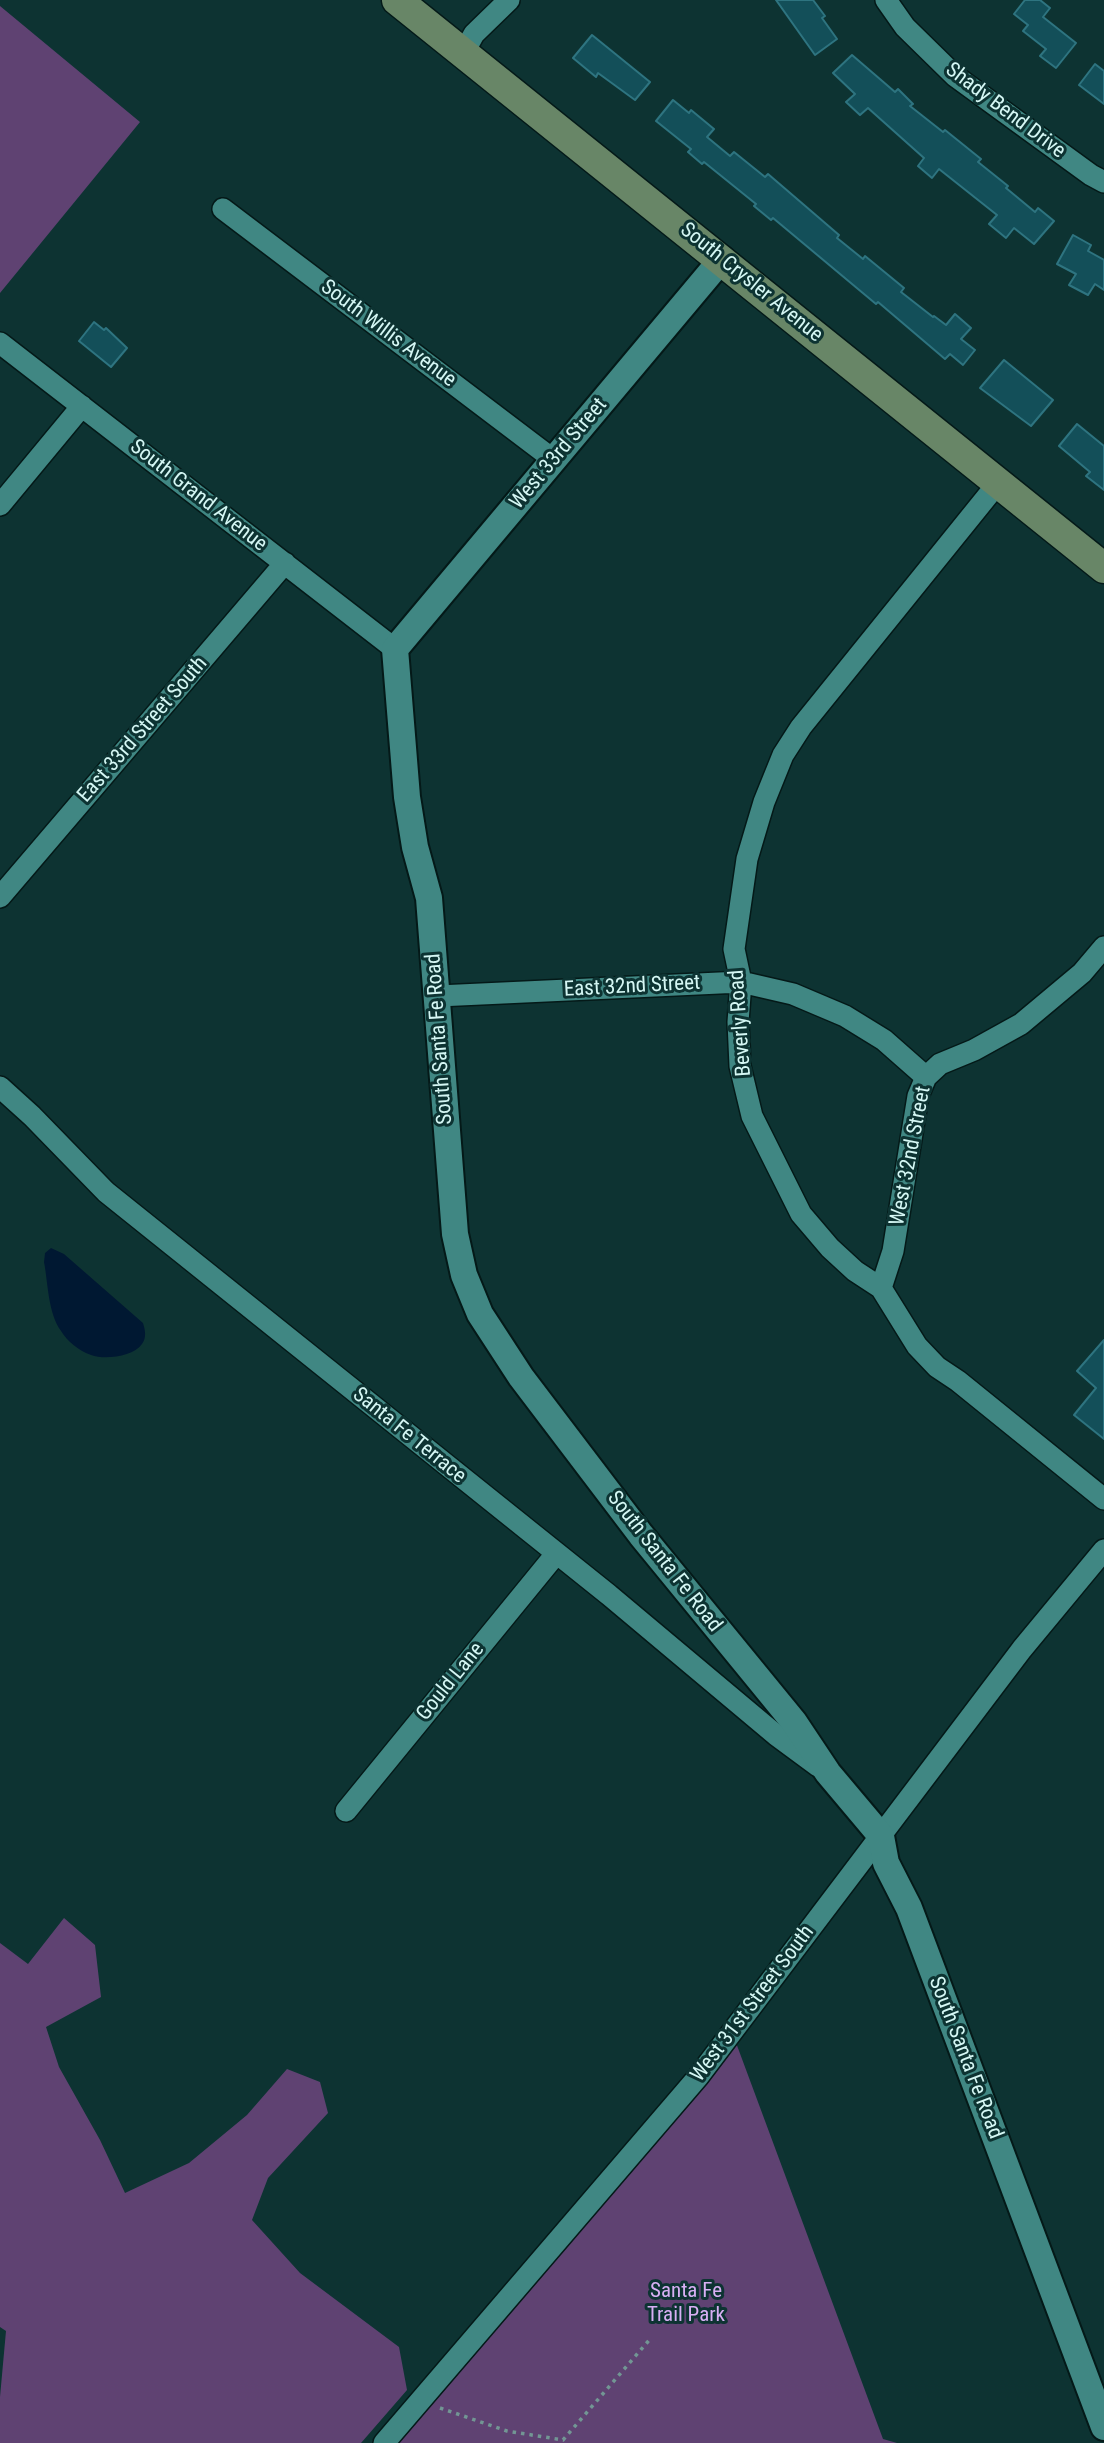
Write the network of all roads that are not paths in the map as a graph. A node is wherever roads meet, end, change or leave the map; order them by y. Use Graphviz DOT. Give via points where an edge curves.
graph roads {
  1 [pos="397,0"];
  2 [pos="509,0"];
  3 [pos="886,0"];
  4 [pos="463,54"];
  5 [pos="1104,182"];
  6 [pos="223,209"];
  7 [pos="722,259"];
  8 [pos="0,343"];
  9 [pos="82,406"];
  10 [pos="554,460"];
  11 [pos="998,482"];
  12 [pos="0,506"];
  13 [pos="285,563"];
  14 [pos="1104,568"];
  15 [pos="395,649"];
  16 [pos="0,897"];
  17 [pos="1104,947"];
  18 [pos="741,982"];
  19 [pos="438,996"];
  20 [pos="926,1077"];
  21 [pos="0,1087"];
  22 [pos="881,1288"];
  23 [pos="1104,1499"];
  24 [pos="1104,1550"];
  25 [pos="556,1554"];
  26 [pos="828,1773"];
  27 [pos="346,1811"];
  28 [pos="881,1836"];
  29 [pos="1104,2427"];
  30 [pos="384,2443"];
  1 -- 4 [label="main road, South Crysler Avenue"];
  2 -- 4 [label="street" via="474,34"];
  3 -- 5 [label="street, Shady Bend Drive" via="905,27 955,76"];
  4 -- 7 [label="main road, South Crysler Avenue"];
  6 -- 10 [label="street, South Willis Avenue"];
  7 -- 10 [label="street, West 33rd Street"];
  7 -- 11 [label="main road, South Crysler Avenue"];
  8 -- 9 [label="street, South Grand Avenue"];
  9 -- 12 [label="street"];
  9 -- 13 [label="street, South Grand Avenue"];
  10 -- 15 [label="street, West 33rd Street"];
  11 -- 14 [label="main road, South Crysler Avenue"];
  11 -- 18 [label="street, Beverly Road" via="783,755 747,859 734,949"];
  13 -- 15 [label="street, South Grand Avenue"];
  13 -- 16 [label="street, East 33rd Street South"];
  15 -- 19 [label="street, South Santa Fe Road" via="407,797 429,898"];
  17 -- 20 [label="street, West 32nd Street" via="1082,973 1021,1024 940,1064"];
  18 -- 19 [label="street, East 32nd Street"];
  18 -- 20 [label="street, East 32nd Street" via="793,994 845,1016 884,1040"];
  18 -- 22 [label="street, Beverly Road" via="737,1022 740,1066 752,1115 801,1214 830,1248"];
  19 -- 26 [label="street, South Santa Fe Road" via="454,1234 480,1314 545,1409 658,1557 794,1722"];
  20 -- 22 [label="street, West 32nd Street" via="918,1096 893,1251"];
  21 -- 25 [label="street, Santa Fe Terrace" via="106,1192"];
  22 -- 23 [label="street, Beverly Road" via="917,1346 937,1367"];
  24 -- 28 [label="street, West 31st Street South" via="1022,1649"];
  25 -- 26 [label="street, Santa Fe Terrace"];
  25 -- 27 [label="street, Gould Lane"];
  26 -- 28 [label="street, South Santa Fe Road"];
  28 -- 29 [label="street, South Santa Fe Road" via="886,1863 908,1908"];
  28 -- 30 [label="street, West 31st Street South" via="698,2077"];
}
